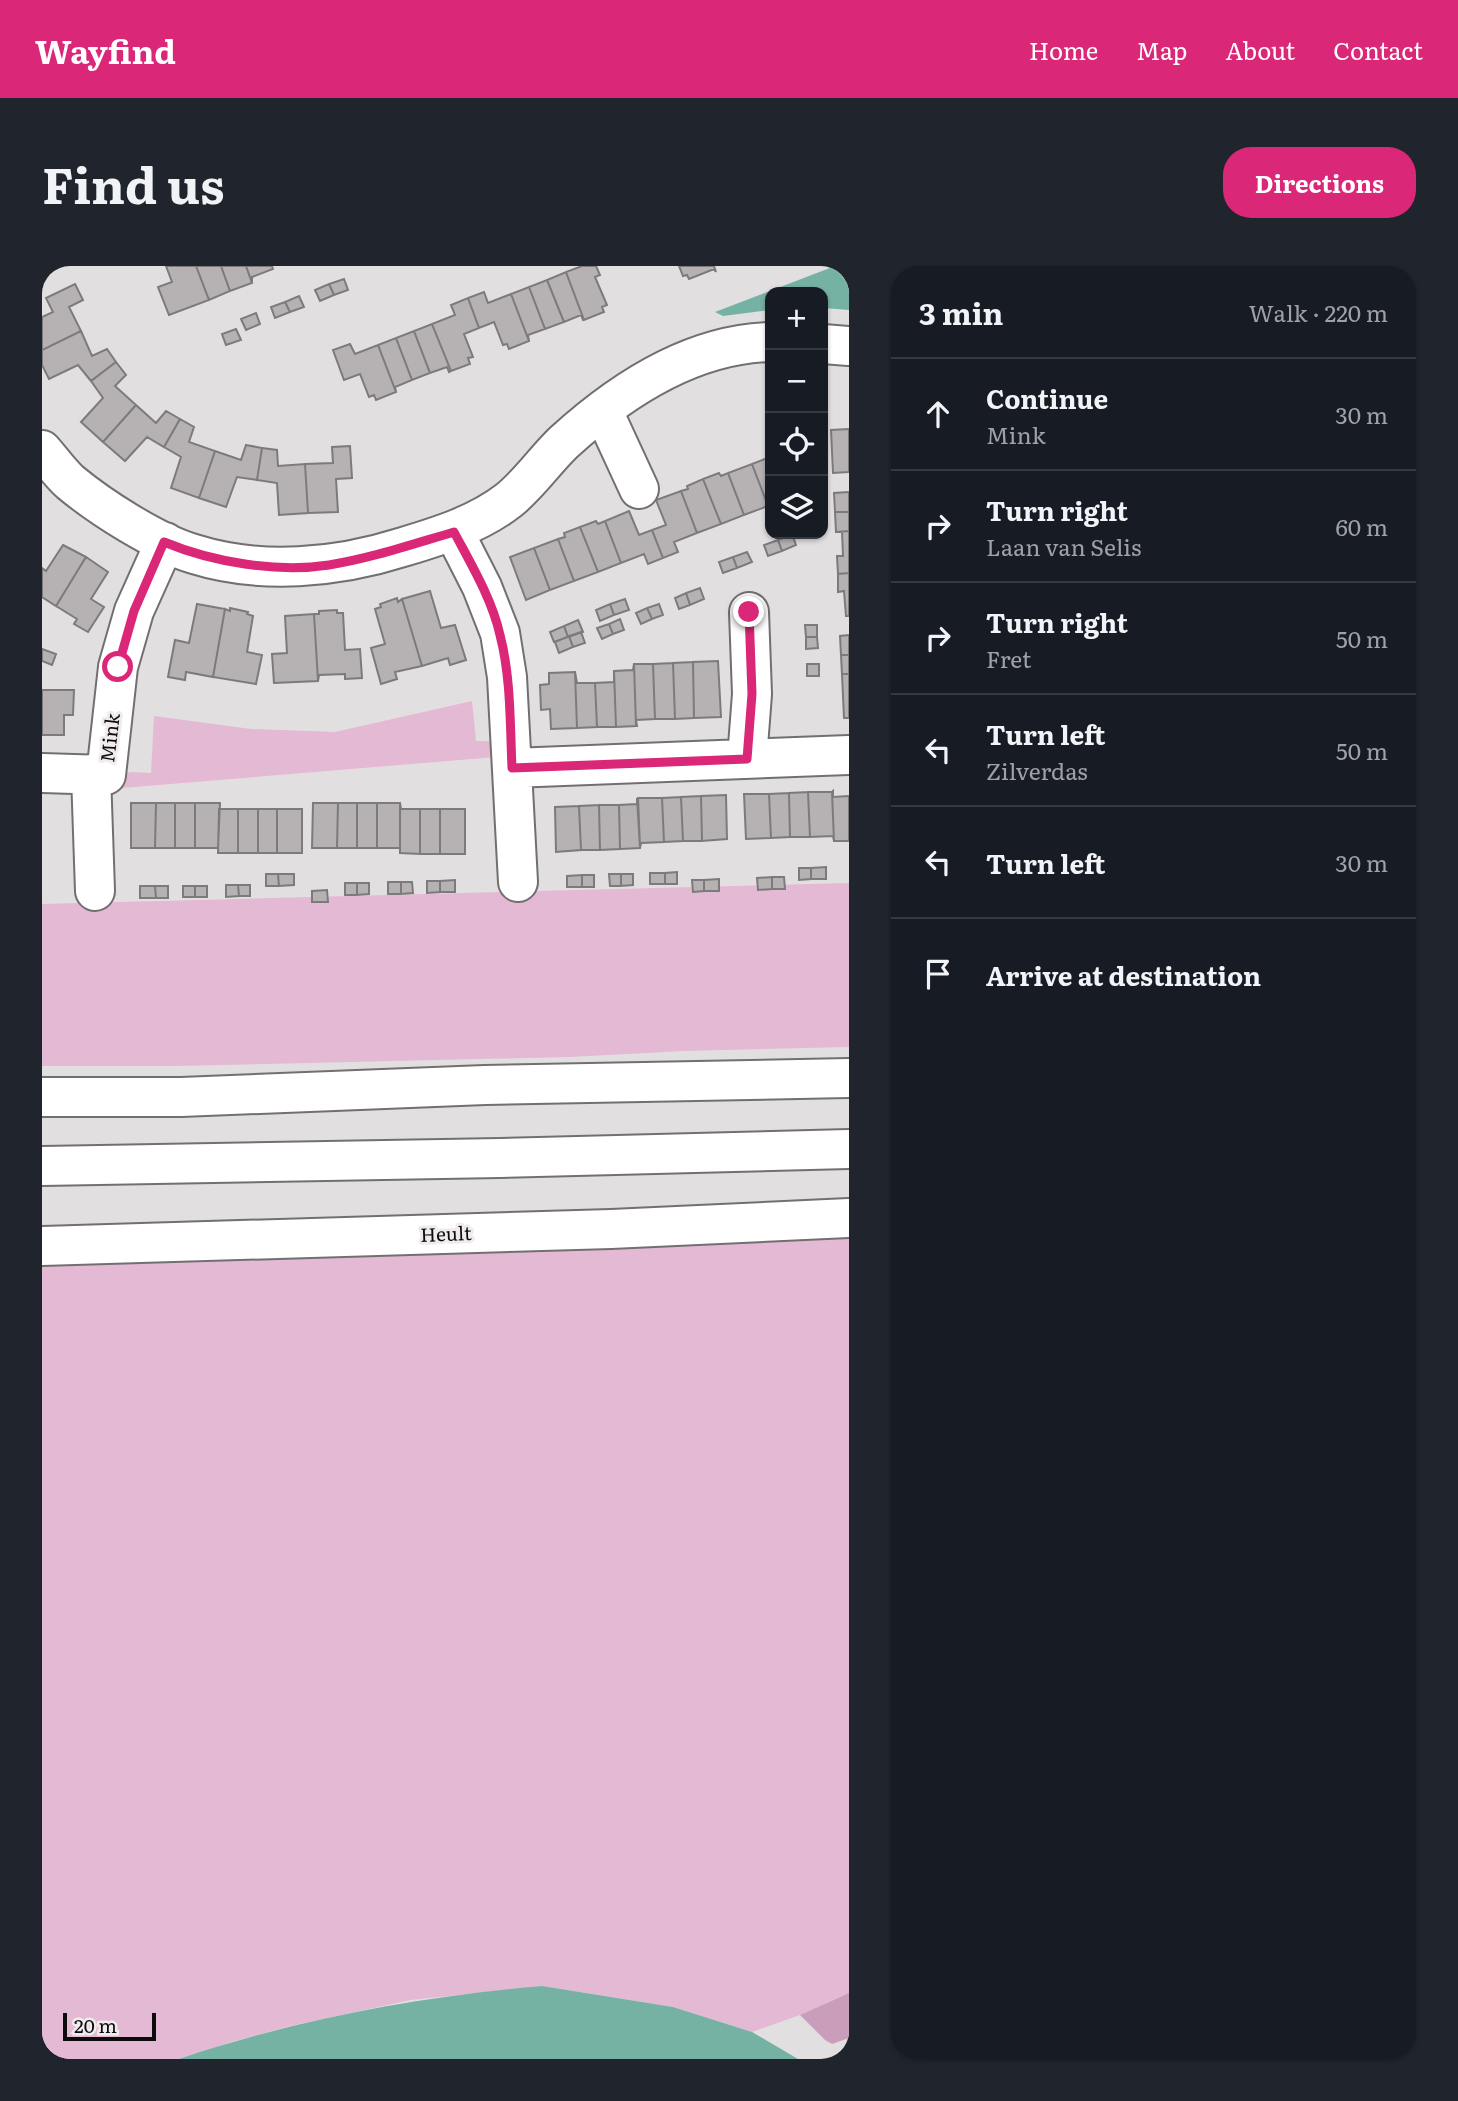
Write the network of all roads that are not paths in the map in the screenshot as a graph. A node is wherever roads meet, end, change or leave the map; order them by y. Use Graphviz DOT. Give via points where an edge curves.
graph roads {
  1 [pos="765,342"];
  2 [pos="828,344"];
  3 [pos="849,346"];
  4 [pos="603,411"];
  5 [pos="42,450"];
  6 [pos="639,489"];
  7 [pos="454,532"];
  8 [pos="164,542"];
  9 [pos="749,612"];
  10 [pos="849,755"];
  11 [pos="747,759"];
  12 [pos="512,768"];
  13 [pos="42,773"];
  14 [pos="98,774"];
  15 [pos="518,882"];
  16 [pos="95,891"];
  17 [pos="849,1078"];
  18 [pos="42,1097"];
  19 [pos="849,1149"];
  20 [pos="42,1166"];
  21 [pos="849,1217"];
  22 [pos="42,1247"];
  1 -- 4 [label="main road" via="689,359 629,390"];
  2 -- 3 [label="main road"];
  4 -- 6 [label="main road"];
  4 -- 7 [label="main road" via="509,499"];
  5 -- 8 [label="main road" via="69,481"];
  7 -- 8 [label="main road" via="327,565 258,566 194,555"];
  7 -- 12 [label="main road" via="500,634"];
  8 -- 14 [label="main road, Mink" via="134,611 118,667"];
  9 -- 11 [label="main road" via="752,694"];
  10 -- 11 [label="main road"];
  11 -- 12 [label="main road"];
  12 -- 15 [label="main road"];
  13 -- 14 [label="main road"];
  14 -- 16 [label="main road, Mink"];
  17 -- 18 [label="main road"];
  19 -- 20 [label="main road"];
  21 -- 22 [label="main road, Heult"];
}
